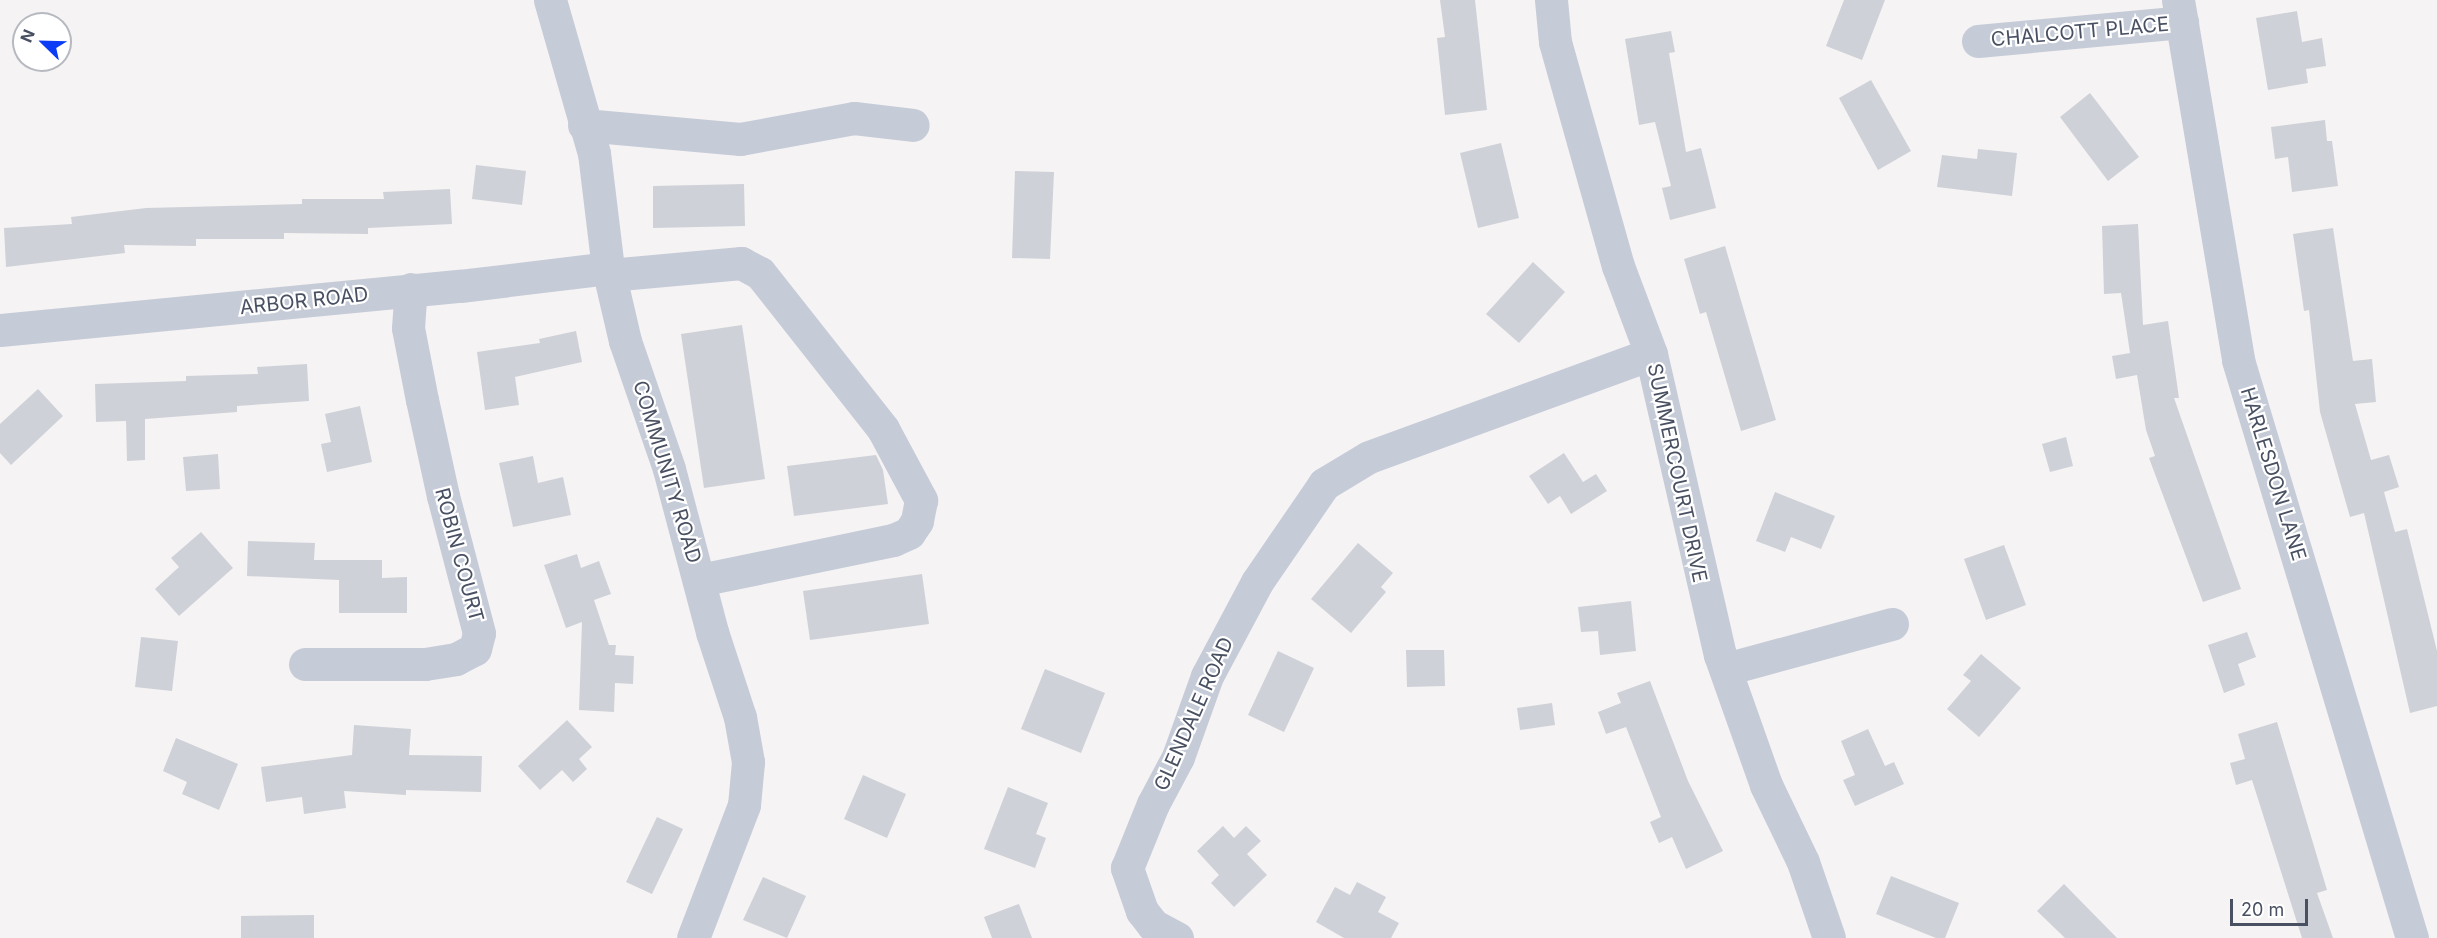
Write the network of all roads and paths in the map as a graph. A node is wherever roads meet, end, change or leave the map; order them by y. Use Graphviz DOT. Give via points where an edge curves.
graph roads {
  1 [pos="550,0"];
  2 [pos="1551,0"];
  3 [pos="2180,11"];
  4 [pos="1978,41"];
  5 [pos="584,124"];
  6 [pos="913,125"];
  7 [pos="609,271"];
  8 [pos="411,290"];
  9 [pos="0,330"];
  10 [pos="1651,354"];
  11 [pos="699,580"];
  12 [pos="1892,624"];
  13 [pos="305,664"];
  14 [pos="1726,669"];
  15 [pos="693,938"];
  16 [pos="1177,938"];
  17 [pos="1829,938"];
  18 [pos="2412,938"];
  1 -- 5 [label="street, COMMUNITY ROAD"];
  2 -- 10 [label="street, SUMMERCOURT DRIVE" via="1555,42 1577,121 1618,266"];
  3 -- 4 [label="street, CHALCOTT PLACE"];
  3 -- 18 [label="street, HARLESDON LANE" via="2238,360"];
  5 -- 6 [label="street" via="740,139 854,117"];
  5 -- 7 [label="street, COMMUNITY ROAD" via="599,182"];
  7 -- 8 [label="street, ARBOR ROAD"];
  7 -- 11 [label="street, COMMUNITY ROAD" via="625,341 669,469"];
  7 -- 11 [label="street, ARBOR ROAD" via="741,264 760,273 884,429 921,500 917,521 909,533 893,540"];
  8 -- 9 [label="street, ARBOR ROAD"];
  8 -- 13 [label="street, ROBIN COURT" via="408,328 442,496 479,633 475,649 456,659 425,664"];
  10 -- 14 [label="street, SUMMERCOURT DRIVE" via="1711,624"];
  10 -- 16 [label="street, GLENDALE ROAD" via="1370,457 1324,484 1257,582 1207,676 1178,757 1153,804 1127,868 1142,911 1153,925"];
  11 -- 15 [label="street, COMMUNITY ROAD" via="740,717 748,783 722,869"];
  12 -- 14 [label="street"];
  14 -- 17 [label="street, SUMMERCOURT DRIVE" via="1766,785 1803,862"];
}
